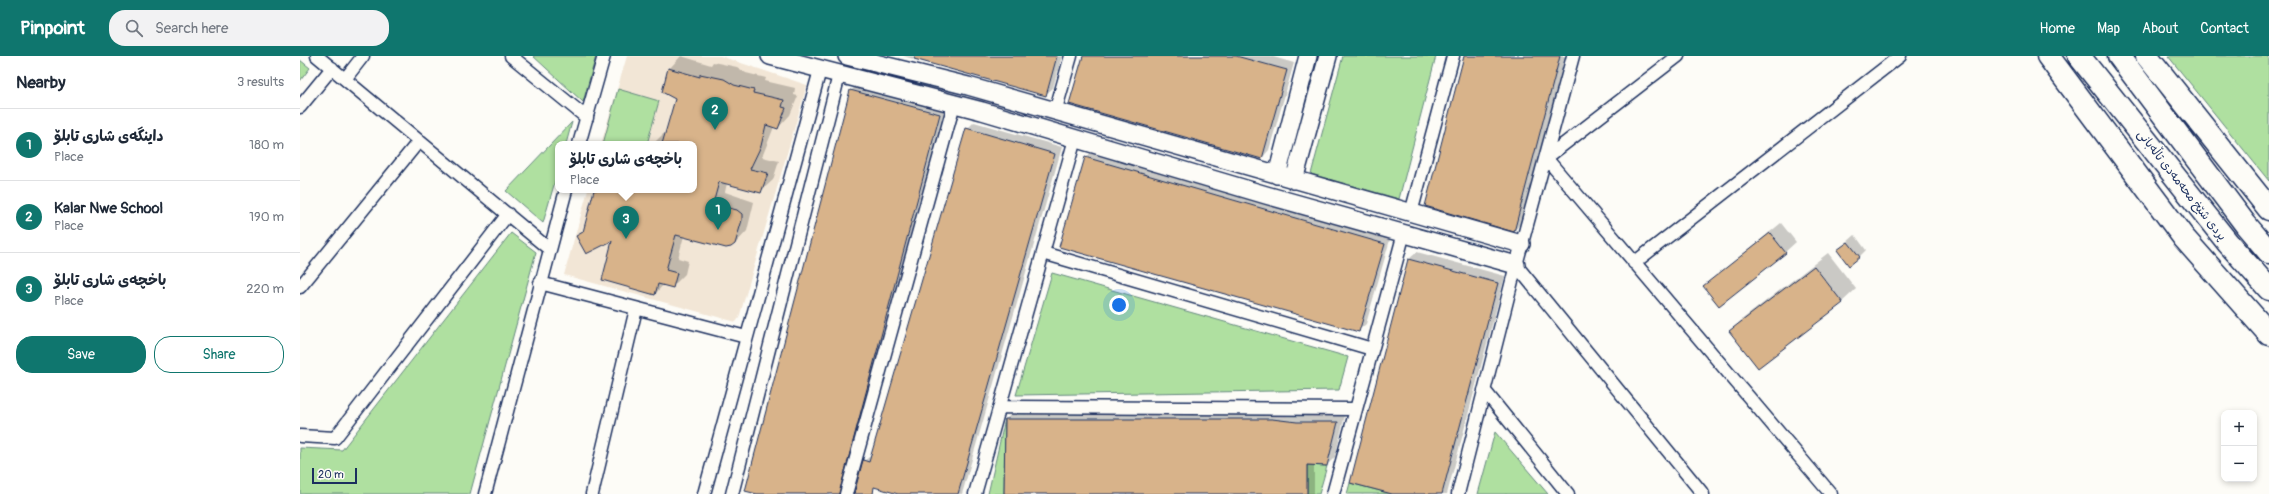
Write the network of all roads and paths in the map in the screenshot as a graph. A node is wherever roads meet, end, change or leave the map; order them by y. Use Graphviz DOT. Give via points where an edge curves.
graph roads {
  1 [pos="317,56"];
  2 [pos="363,56"];
  3 [pos="511,56"];
  4 [pos="604,56"];
  5 [pos="770,56"];
  6 [pos="847,56"];
  7 [pos="1071,56"];
  8 [pos="1328,56"];
  9 [pos="1453,56"];
  10 [pos="1573,56"];
  11 [pos="1678,56"];
  12 [pos="1900,56"];
  13 [pos="2048,56"];
  14 [pos="2079,56"];
  15 [pos="2119,56"];
  16 [pos="2147,56"];
  17 [pos="1305,57"];
  18 [pos="332,68"];
  19 [pos="820,70"];
  20 [pos="839,75"];
  21 [pos="345,79"];
  22 [pos="954,104"];
  23 [pos="300,107"];
  24 [pos="1056,112"];
  25 [pos="586,118"];
  26 [pos="1075,139"];
  27 [pos="419,141"];
  28 [pos="580,141"];
  29 [pos="1546,158"];
  30 [pos="1277,175"];
  31 [pos="1294,180"];
  32 [pos="565,193"];
  33 [pos="2269,209"];
  34 [pos="1411,213"];
  35 [pos="508,214"];
  36 [pos="1404,234"];
  37 [pos="1521,244"];
  38 [pos="549,249"];
  39 [pos="2269,252"];
  40 [pos="1043,253"];
  41 [pos="1634,263"];
  42 [pos="1516,265"];
  43 [pos="540,283"];
  44 [pos="300,287"];
  45 [pos="2269,288"];
  46 [pos="636,308"];
  47 [pos="2269,334"];
  48 [pos="746,337"];
  49 [pos="1372,349"];
  50 [pos="1484,390"];
  51 [pos="1000,407"];
  52 [pos="1356,409"];
  53 [pos="300,436"];
  54 [pos="485,494"];
  55 [pos="592,494"];
  56 [pos="704,494"];
  57 [pos="732,494"];
  58 [pos="846,494"];
  59 [pos="975,494"];
  60 [pos="1333,494"];
  61 [pos="1458,494"];
  62 [pos="1568,494"];
  63 [pos="1702,494"];
  64 [pos="1831,494"];
  1 -- 18 [label="street"];
  2 -- 21 [label="street"];
  3 -- 25 [label="street"];
  4 -- 25 [label="street"];
  5 -- 19 [label="street"];
  6 -- 24 [label="street" via="968,86"];
  7 -- 24 [label="street"];
  8 -- 31 [label="street"];
  9 -- 34 [label="street"];
  10 -- 29 [label="street"];
  11 -- 29 [label="street"];
  12 -- 41 [label="street"];
  13 -- 47 [label="highway" via="2184,238"];
  14 -- 45 [label="highway, پردی شێخ محەمەدی تاڵەبانی" via="2228,242"];
  15 -- 39 [label="highway"];
  16 -- 33 [label="highway"];
  17 -- 30 [label="street"];
  18 -- 21 [label="street"];
  18 -- 23 [label="street"];
  19 -- 20 [label="street"];
  19 -- 48 [label="street"];
  20 -- 22 [label="street"];
  20 -- 57 [label="street"];
  21 -- 27 [label="street"];
  22 -- 26 [label="street"];
  22 -- 58 [label="street"];
  24 -- 30 [label="street"];
  25 -- 28 [label="street"];
  26 -- 36 [label="street"];
  26 -- 40 [label="street"];
  27 -- 35 [label="street"];
  27 -- 44 [label="street"];
  29 -- 37 [label="street"];
  29 -- 41 [label="street"];
  30 -- 31 [label="street"];
  31 -- 34 [label="street"];
  32 -- 38 [label="street"];
  34 -- 37 [label="street"];
  35 -- 38 [label="street"];
  35 -- 53 [label="street" via="335,438"];
  36 -- 42 [label="street"];
  36 -- 49 [label="street"];
  37 -- 42 [label="street"];
  38 -- 43 [label="street"];
  40 -- 49 [label="street"];
  40 -- 51 [label="street"];
  41 -- 64 [label="street"];
  42 -- 50 [label="street"];
  42 -- 63 [label="street"];
  43 -- 46 [label="street"];
  43 -- 54 [label="street"];
  46 -- 48 [label="street"];
  46 -- 55 [label="street"];
  48 -- 56 [label="street"];
  49 -- 52 [label="street"];
  50 -- 61 [label="street"];
  50 -- 62 [label="street"];
  51 -- 52 [label="street"];
  51 -- 59 [label="street"];
  52 -- 60 [label="street"];
}
